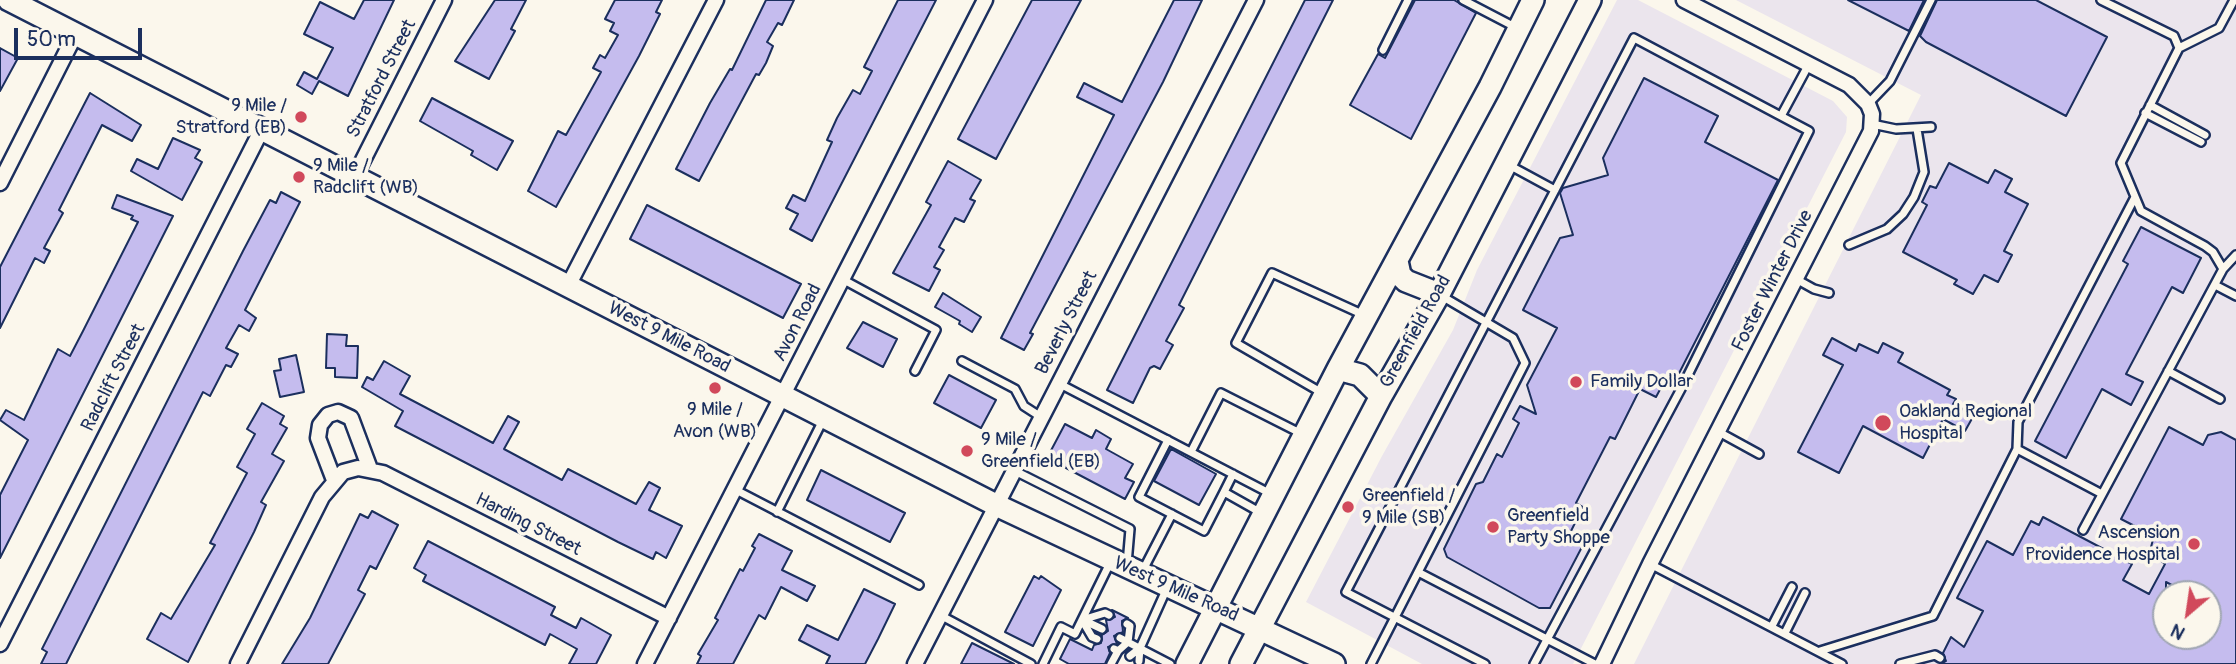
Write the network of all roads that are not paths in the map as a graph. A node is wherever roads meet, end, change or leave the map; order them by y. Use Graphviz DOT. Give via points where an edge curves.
graph roads {
  1 [pos="9,0"];
  2 [pos="444,0"];
  3 [pos="716,0"];
  4 [pos="985,0"];
  5 [pos="1256,0"];
  6 [pos="1408,0"];
  7 [pos="1463,0"];
  8 [pos="1533,0"];
  9 [pos="1590,0"];
  10 [pos="1684,0"];
  11 [pos="1931,0"];
  12 [pos="2101,0"];
  13 [pos="2234,0"];
  14 [pos="1518,29"];
  15 [pos="76,33"];
  16 [pos="2179,48"];
  17 [pos="1383,50"];
  18 [pos="1809,64"];
  19 [pos="1868,104"];
  20 [pos="2150,104"];
  21 [pos="2145,113"];
  22 [pos="1781,117"];
  23 [pos="1871,124"];
  24 [pos="1931,127"];
  25 [pos="262,129"];
  26 [pos="1917,129"];
  27 [pos="1506,163"];
  28 [pos="355,176"];
  29 [pos="0,183"];
  30 [pos="1555,190"];
  31 [pos="2134,197"];
  32 [pos="1849,245"];
  33 [pos="2236,255"];
  34 [pos="1397,261"];
  35 [pos="2223,269"];
  36 [pos="842,279"];
  37 [pos="1796,279"];
  38 [pos="2215,285"];
  39 [pos="568,286"];
  40 [pos="1829,293"];
  41 [pos="1439,294"];
  42 [pos="2236,296"];
  43 [pos="1368,317"];
  44 [pos="1487,322"];
  45 [pos="962,361"];
  46 [pos="1338,369"];
  47 [pos="915,371"];
  48 [pos="2168,371"];
  49 [pos="1058,383"];
  50 [pos="1325,394"];
  51 [pos="782,395"];
  52 [pos="1381,396"];
  53 [pos="2220,399"];
  54 [pos="1041,417"];
  55 [pos="824,418"];
  56 [pos="1717,432"];
  57 [pos="1306,435"];
  58 [pos="1168,440"];
  59 [pos="2017,449"];
  60 [pos="1191,452"];
  61 [pos="1759,454"];
  62 [pos="370,469"];
  63 [pos="1013,470"];
  64 [pos="1233,474"];
  65 [pos="334,480"];
  66 [pos="734,489"];
  67 [pos="1224,492"];
  68 [pos="2102,494"];
  69 [pos="996,505"];
  70 [pos="1269,505"];
  71 [pos="777,512"];
  72 [pos="1172,514"];
  73 [pos="2083,530"];
  74 [pos="1650,564"];
  75 [pos="1126,568"];
  76 [pos="1418,572"];
  77 [pos="919,585"];
  78 [pos="1792,587"];
  79 [pos="1167,588"];
  80 [pos="1805,593"];
  81 [pos="1213,608"];
  82 [pos="940,615"];
  83 [pos="1109,615"];
  84 [pos="1395,616"];
  85 [pos="668,618"];
  86 [pos="1082,620"];
  87 [pos="1127,624"];
  88 [pos="1772,626"];
  89 [pos="1260,628"];
  90 [pos="1102,629"];
  91 [pos="1785,633"];
  92 [pos="1548,638"];
  93 [pos="1097,639"];
  94 [pos="1124,640"];
  95 [pos="0,644"];
  96 [pos="1140,648"];
  97 [pos="1820,651"];
  98 [pos="1130,656"];
  99 [pos="1940,658"];
  100 [pos="1139,661"];
  101 [pos="239,664"];
  102 [pos="645,664"];
  103 [pos="915,664"];
  104 [pos="1031,664"];
  105 [pos="1043,664"];
  106 [pos="1111,664"];
  107 [pos="1170,664"];
  108 [pos="1187,664"];
  109 [pos="1241,664"];
  110 [pos="1334,664"];
  111 [pos="1371,664"];
  112 [pos="1485,664"];
  113 [pos="1534,664"];
  114 [pos="1595,664"];
  115 [pos="1602,664"];
  116 [pos="1842,664"];
  117 [pos="1900,664"];
  1 -- 15 [label="main road, West 9 Mile Road"];
  2 -- 28 [label="street, Stratford Street"];
  3 -- 39 [label="street"];
  4 -- 36 [label="street, Avon Road"];
  5 -- 49 [label="street, Beverly Street"];
  6 -- 17 [label="lane"];
  7 -- 14 [label="lane"];
  8 -- 14 [label="main road"];
  9 -- 27 [label="main road, Greenfield Road"];
  10 -- 18 [label="street"];
  11 -- 19 [label="lane" via="1890,81"];
  12 -- 16 [label="lane" via="2174,36"];
  13 -- 16 [label="lane" via="2219,28"];
  14 -- 34 [label="main road"];
  15 -- 25 [label="main road, West 9 Mile Road"];
  15 -- 29 [label="street"];
  16 -- 20 [label="lane"];
  18 -- 19 [label="street" via="1849,85"];
  18 -- 22 [label="lane"];
  19 -- 23 [label="street, Foster Winter Drive"];
  20 -- 21 [label="lane"];
  20 -- 21 [label="lane" via="2203,138"];
  21 -- 31 [label="lane" via="2121,163"];
  22 -- 30 [label="lane" via="1634,38"];
  22 -- 92 [label="lane" via="1809,131 1682,387"];
  23 -- 26 [label="lane"];
  23 -- 37 [label="street, Foster Winter Drive" via="1864,147"];
  24 -- 26 [label="lane"];
  25 -- 28 [label="main road, West 9 Mile Road"];
  25 -- 95 [label="street, Radclift Street"];
  26 -- 32 [label="lane" via="1924,172 1914,197 1887,229"];
  27 -- 30 [label="lane"];
  27 -- 41 [label="main road, Greenfield Road"];
  28 -- 39 [label="main road, West 9 Mile Road"];
  30 -- 44 [label="lane"];
  31 -- 35 [label="lane" via="2141,211 2213,252"];
  31 -- 59 [label="lane" via="2018,422"];
  33 -- 35 [label="lane"];
  34 -- 41 [label="main road" via="1406,281"];
  34 -- 43 [label="main road"];
  35 -- 38 [label="lane"];
  36 -- 47 [label="lane" via="936,330"];
  36 -- 51 [label="street, Avon Road"];
  37 -- 40 [label="lane"];
  37 -- 56 [label="street, Foster Winter Drive"];
  38 -- 42 [label="lane"];
  38 -- 48 [label="lane"];
  39 -- 51 [label="main road, West 9 Mile Road"];
  41 -- 44 [label="lane"];
  41 -- 52 [label="main road, Greenfield Road"];
  43 -- 46 [label="main road"];
  43 -- 50 [label="lane" via="1272,273 1236,343"];
  44 -- 76 [label="lane" via="1513,338 1525,363"];
  44 -- 84 [label="lane" via="1346,592"];
  45 -- 54 [label="lane" via="1015,389 1024,406"];
  46 -- 50 [label="main road"];
  46 -- 52 [label="main road" via="1360,375"];
  48 -- 53 [label="lane"];
  48 -- 68 [label="lane"];
  49 -- 54 [label="street, Beverly Street"];
  49 -- 58 [label="lane"];
  50 -- 57 [label="main road"];
  51 -- 55 [label="main road, West 9 Mile Road"];
  51 -- 66 [label="street, Avon Road"];
  52 -- 89 [label="main road, Greenfield Road"];
  54 -- 63 [label="street, Beverly Street"];
  55 -- 69 [label="main road, West 9 Mile Road"];
  55 -- 71 [label="lane"];
  56 -- 61 [label="lane"];
  56 -- 74 [label="street, Foster Winter Drive"];
  57 -- 60 [label="lane" via="1222,393"];
  57 -- 70 [label="main road"];
  58 -- 60 [label="lane"];
  58 -- 72 [label="lane" via="1139,497"];
  59 -- 68 [label="lane"];
  59 -- 97 [label="lane" via="1933,616"];
  60 -- 64 [label="lane"];
  62 -- 65 [label="street" via="350,470"];
  62 -- 65 [label="street" via="351,418 338,412 328,415 318,438"];
  62 -- 85 [label="street, Harding Street"];
  63 -- 69 [label="street, Beverly Street"];
  63 -- 75 [label="lane" via="1130,529"];
  64 -- 67 [label="lane"];
  64 -- 70 [label="lane"];
  65 -- 101 [label="street"];
  66 -- 71 [label="lane"];
  66 -- 85 [label="street, Avon Road"];
  67 -- 70 [label="lane"];
  67 -- 72 [label="lane" via="1204,530"];
  68 -- 73 [label="lane"];
  69 -- 75 [label="main road, West 9 Mile Road"];
  69 -- 82 [label="street, Beverly Street"];
  70 -- 81 [label="main road"];
  71 -- 77 [label="lane"];
  72 -- 75 [label="lane"];
  74 -- 88 [label="lane"];
  74 -- 115 [label="street, Foster Winter Drive"];
  75 -- 79 [label="main road, West 9 Mile Road"];
  75 -- 86 [label="lane"];
  76 -- 84 [label="lane"];
  76 -- 92 [label="lane"];
  78 -- 88 [label="lane"];
  79 -- 81 [label="main road, West 9 Mile Road"];
  79 -- 96 [label="lane"];
  80 -- 91 [label="lane"];
  81 -- 89 [label="main road, West 9 Mile Road"];
  81 -- 108 [label="main road"];
  82 -- 103 [label="street, Beverly Street"];
  82 -- 104 [label="lane"];
  83 -- 86 [label="lane"];
  84 -- 111 [label="lane"];
  84 -- 112 [label="lane"];
  85 -- 102 [label="street, Avon Road"];
  86 -- 90 [label="lane"];
  86 -- 93 [label="lane"];
  86 -- 105 [label="lane" via="1074,634 1061,627"];
  87 -- 94 [label="lane"];
  88 -- 91 [label="lane"];
  89 -- 109 [label="main road, Greenfield Road"];
  89 -- 110 [label="main road, West 9 Mile Road"];
  91 -- 97 [label="lane"];
  92 -- 113 [label="lane"];
  92 -- 114 [label="lane"];
  94 -- 96 [label="lane"];
  94 -- 106 [label="lane"];
  96 -- 98 [label="lane"];
  96 -- 100 [label="lane"];
  96 -- 107 [label="lane"];
  97 -- 116 [label="lane"];
  99 -- 117 [label="lane" via="1935,655"];
}
